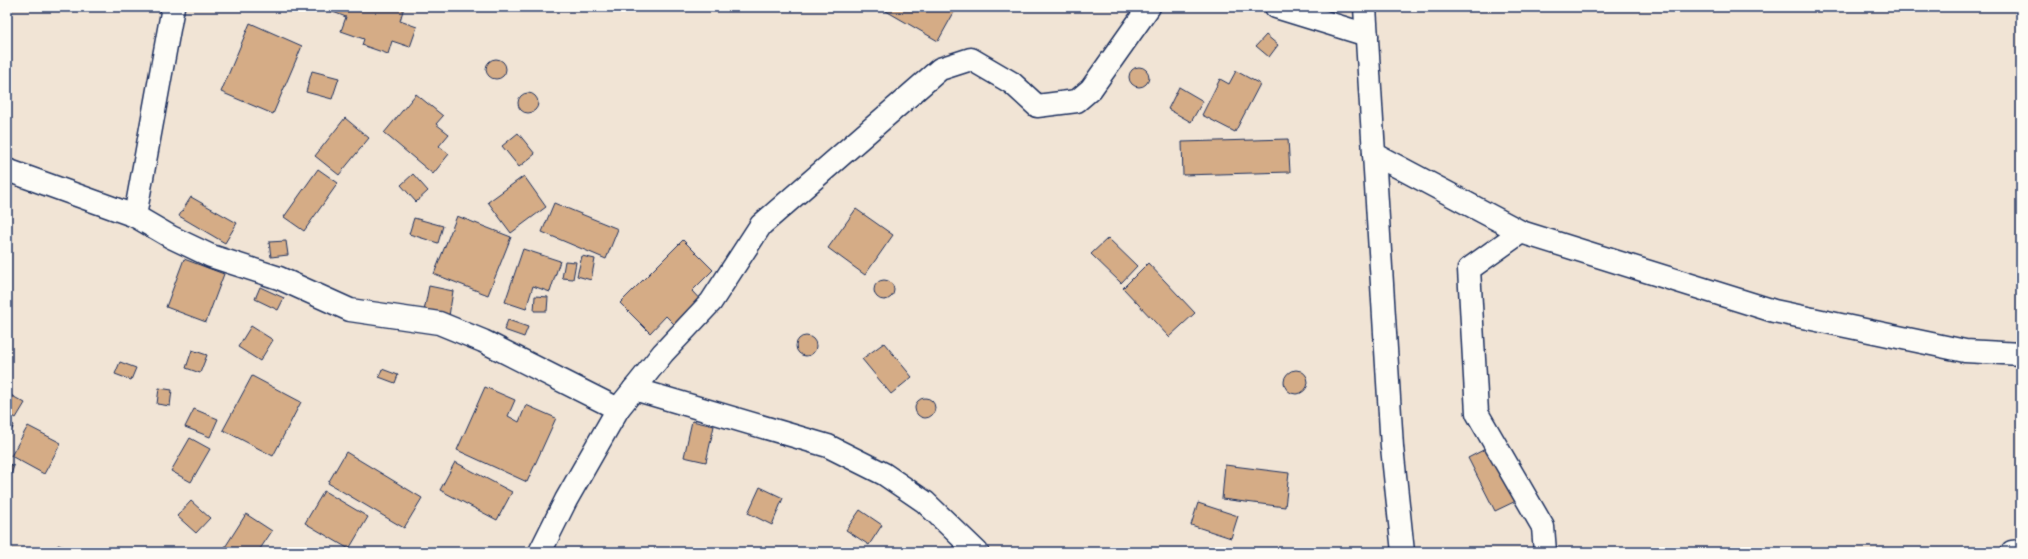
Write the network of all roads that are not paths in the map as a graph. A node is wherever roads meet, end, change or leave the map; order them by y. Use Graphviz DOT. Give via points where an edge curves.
graph roads {
  1 [pos="173,7"];
  2 [pos="1149,7"];
  3 [pos="1276,7"];
  4 [pos="1364,7"];
  5 [pos="1367,35"];
  6 [pos="1374,154"];
  7 [pos="7,170"];
  8 [pos="135,216"];
  9 [pos="1521,232"];
  10 [pos="2021,354"];
  11 [pos="634,389"];
  12 [pos="618,409"];
  13 [pos="2021,551"];
  14 [pos="540,552"];
  15 [pos="977,552"];
  16 [pos="1403,552"];
  17 [pos="1545,552"];
  18 [pos="2012,552"];
  1 -- 8 [label="street"];
  2 -- 11 [label="street" via="1091,89 1077,101 1037,106 1012,83 971,59 940,69 761,225 711,302 663,353"];
  3 -- 5 [label="street"];
  4 -- 5 [label="street"];
  5 -- 6 [label="street"];
  6 -- 9 [label="street"];
  6 -- 16 [label="street" via="1392,447"];
  7 -- 8 [label="street"];
  8 -- 12 [label="street" via="211,256 279,278 350,310 439,323"];
  9 -- 10 [label="street" via="1774,310 1965,351"];
  9 -- 17 [label="street" via="1469,269 1477,413 1543,526"];
  11 -- 12 [label="street"];
  11 -- 15 [label="street" via="828,446 884,474 925,502"];
  12 -- 14 [label="street" via="566,500"];
  13 -- 18 [label="street"];
}
